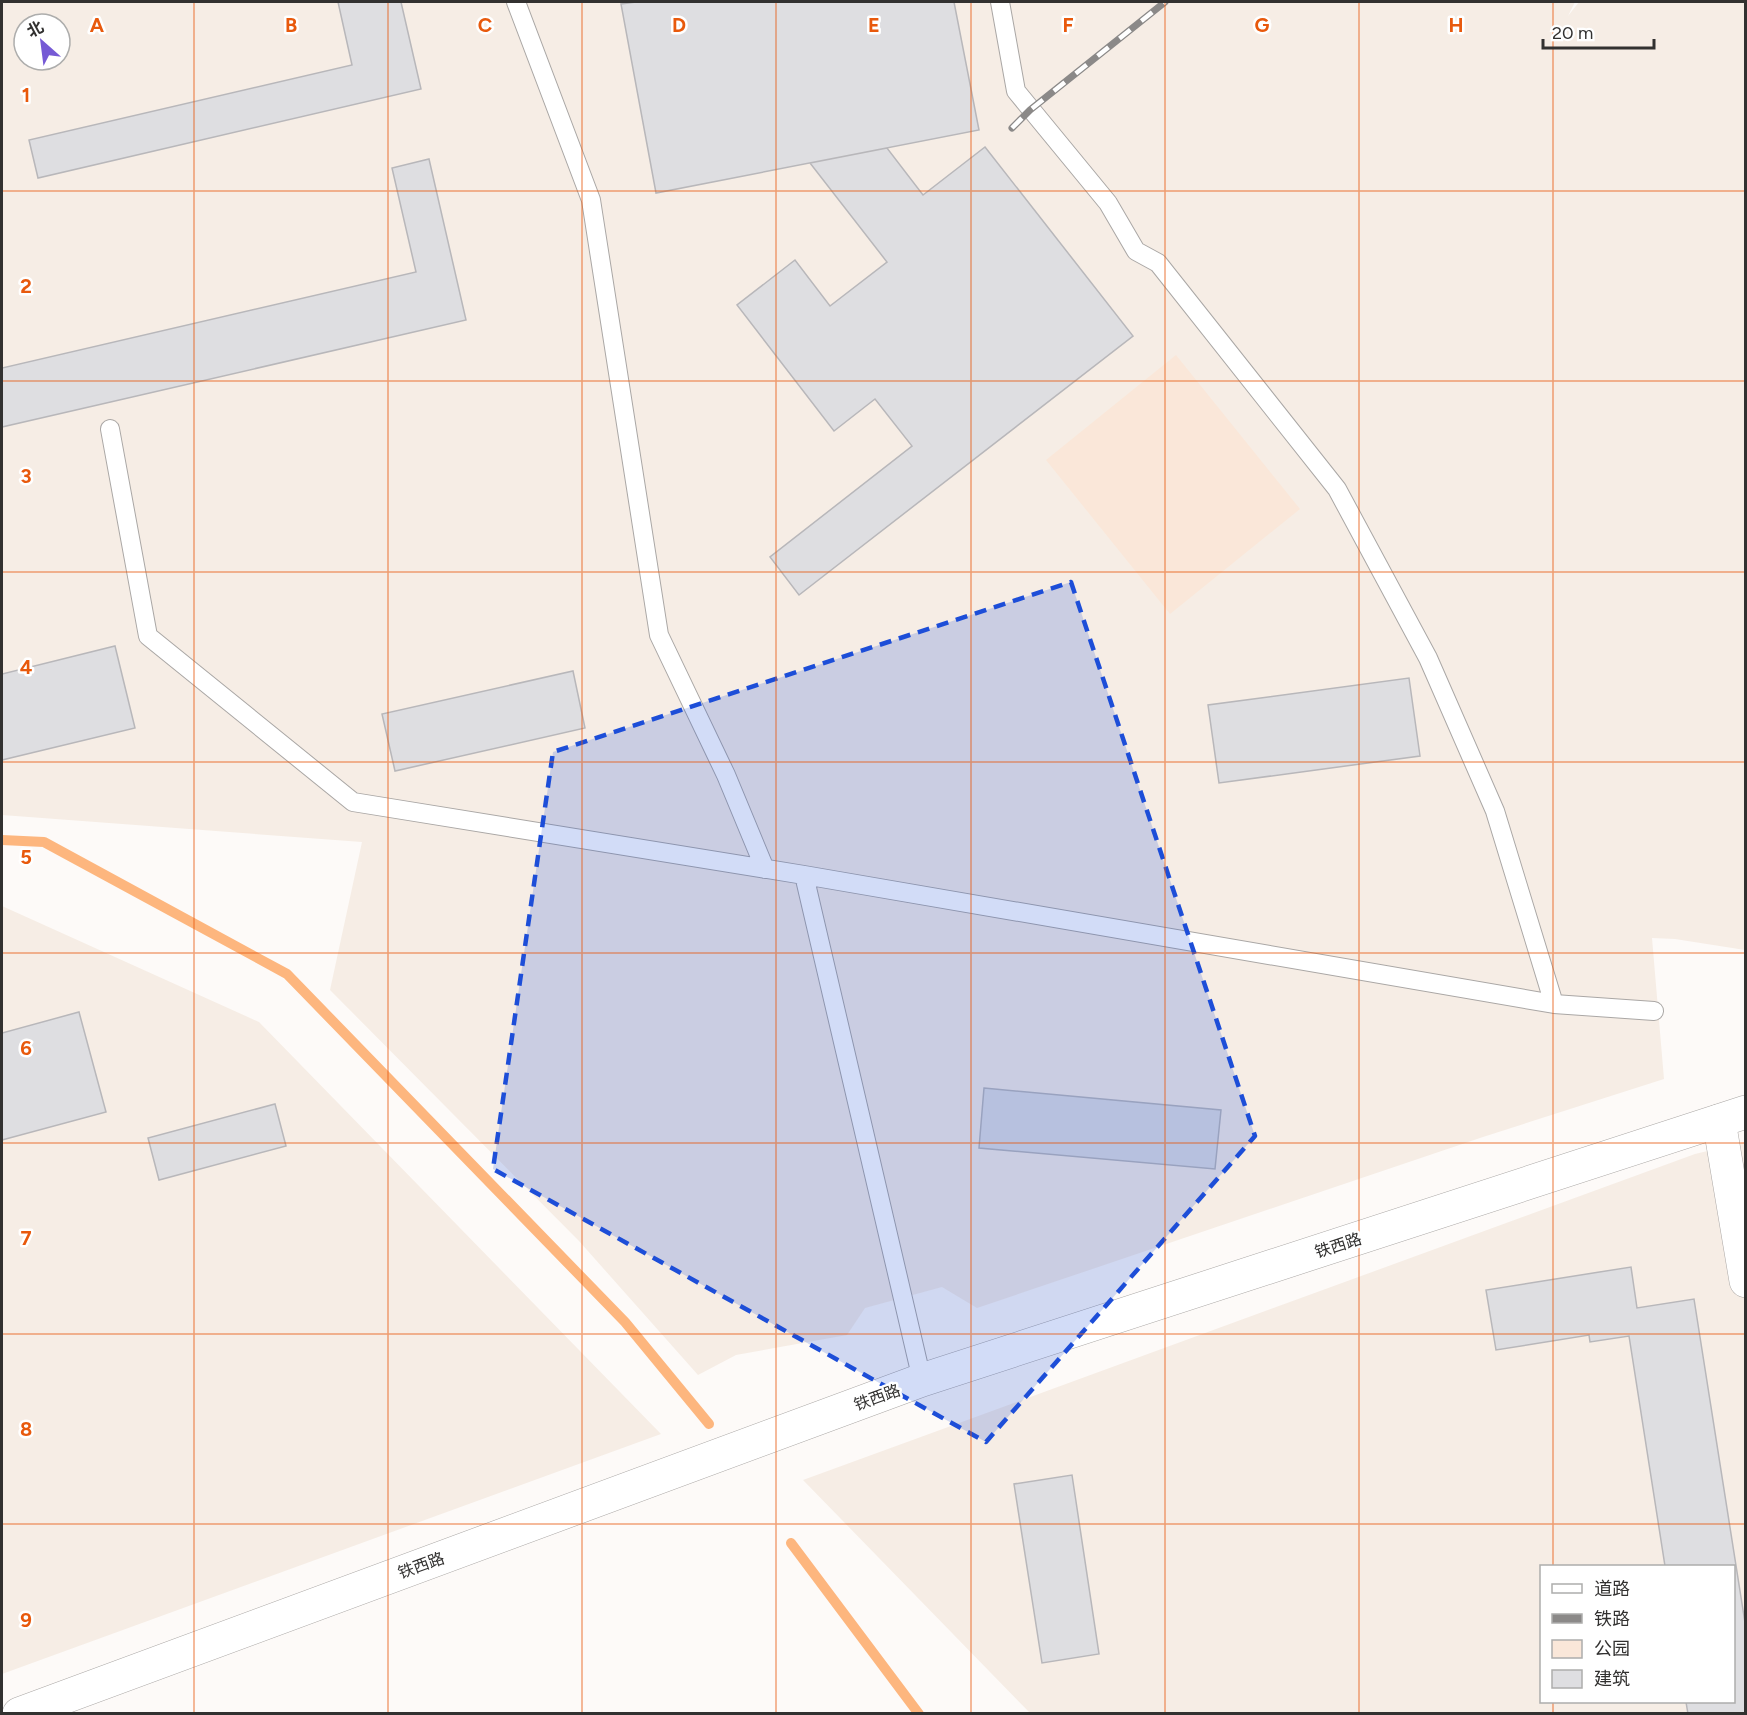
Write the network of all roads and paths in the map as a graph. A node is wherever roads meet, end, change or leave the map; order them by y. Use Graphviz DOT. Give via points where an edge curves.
graph roads {
  1 [pos="516,2"];
  2 [pos="1000,2"];
  3 [pos="110,429"];
  4 [pos="765,868"];
  5 [pos="804,875"];
  6 [pos="1554,1004"];
  7 [pos="1654,1011"];
  8 [pos="1732,1116"];
  9 [pos="1746,1281"];
  10 [pos="922,1380"];
  11 [pos="19,1713"];
  1 -- 4 [label="lane" via="591,200 659,635 726,775"];
  2 -- 6 [label="lane" via="1016,91 1108,203 1136,251 1158,263 1338,489 1428,658 1495,811"];
  3 -- 4 [label="lane" via="148,636 353,802"];
  4 -- 5 [label="lane"];
  5 -- 6 [label="lane"];
  5 -- 10 [label="lane"];
  6 -- 7 [label="lane"];
  8 -- 9 [label="street"];
  8 -- 10 [label="street, 铁西路"];
  10 -- 11 [label="street, 铁西路"];
}
